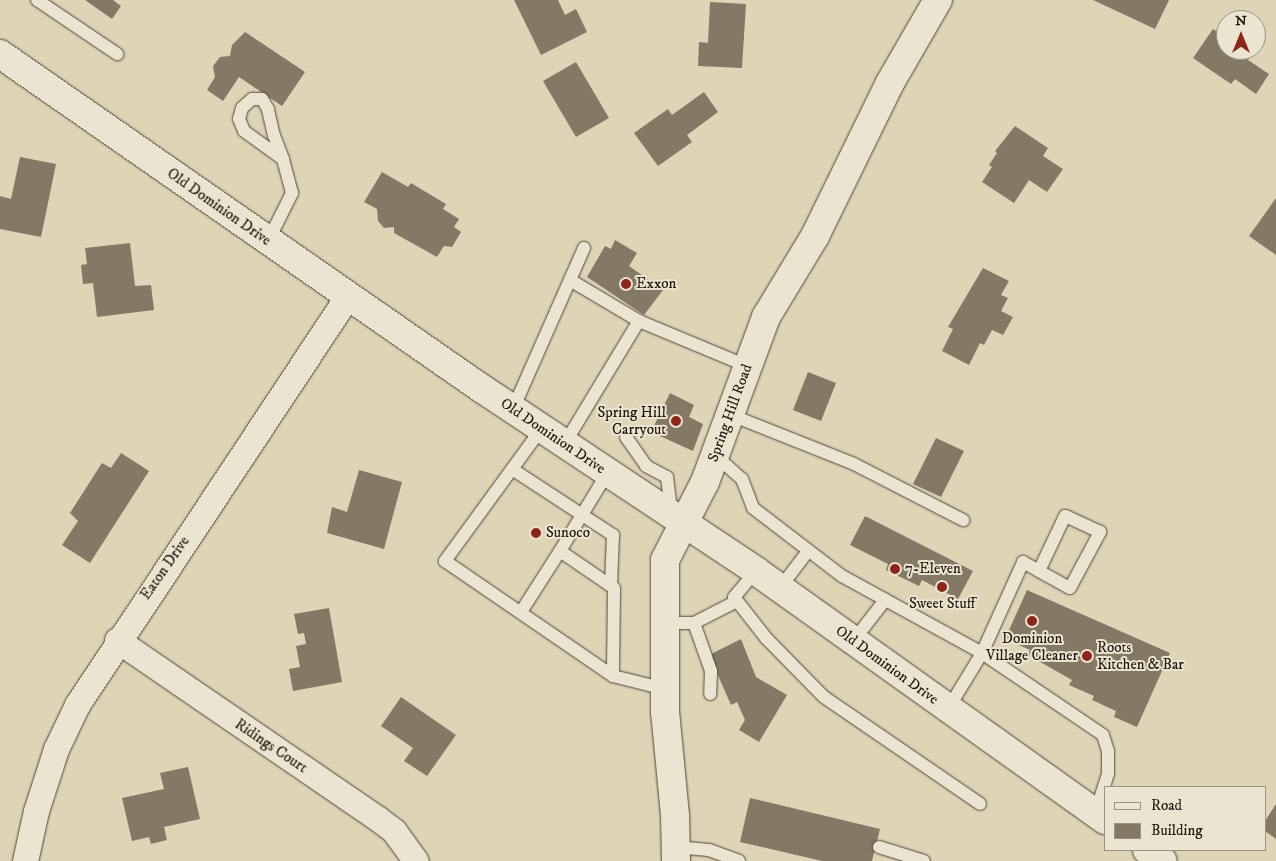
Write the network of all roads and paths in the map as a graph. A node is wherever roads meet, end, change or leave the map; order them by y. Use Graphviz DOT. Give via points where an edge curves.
graph roads {
  1 [pos="37,0"];
  2 [pos="938,0"];
  3 [pos="0,54"];
  4 [pos="116,54"];
  5 [pos="283,159"];
  6 [pos="268,240"];
  7 [pos="584,248"];
  8 [pos="570,280"];
  9 [pos="348,296"];
  10 [pos="639,321"];
  11 [pos="747,366"];
  12 [pos="513,409"];
  13 [pos="731,415"];
  14 [pos="542,428"];
  15 [pos="626,437"];
  16 [pos="564,443"];
  17 [pos="715,455"];
  18 [pos="512,469"];
  19 [pos="608,472"];
  20 [pos="582,514"];
  21 [pos="677,519"];
  22 [pos="963,520"];
  23 [pos="560,551"];
  24 [pos="808,551"];
  25 [pos="756,571"];
  26 [pos="1039,571"];
  27 [pos="611,585"];
  28 [pos="780,588"];
  29 [pos="885,600"];
  30 [pos="738,601"];
  31 [pos="521,612"];
  32 [pos="665,623"];
  33 [pos="694,623"];
  34 [pos="117,640"];
  35 [pos="854,640"];
  36 [pos="982,653"];
  37 [pos="613,676"];
  38 [pos="665,690"];
  39 [pos="710,694"];
  40 [pos="948,709"];
  41 [pos="1106,786"];
  42 [pos="1104,796"];
  43 [pos="980,804"];
  44 [pos="1100,817"];
  45 [pos="879,846"];
  46 [pos="1148,851"];
  47 [pos="675,854"];
  48 [pos="25,861"];
  49 [pos="416,861"];
  50 [pos="739,861"];
  51 [pos="924,861"];
  52 [pos="1163,861"];
  1 -- 4 [label="lane"];
  2 -- 11 [label="main road, Spring Hill Road" via="890,84 814,236 770,311"];
  3 -- 6 [label="main road, Old Dominion Drive"];
  5 -- 5 [label="lane" via="268,109 262,98 252,99 240,113 244,131"];
  5 -- 6 [label="lane" via="292,193"];
  6 -- 9 [label="main road, Old Dominion Drive"];
  7 -- 8 [label="lane"];
  8 -- 10 [label="lane"];
  8 -- 12 [label="lane"];
  9 -- 12 [label="main road, Old Dominion Drive"];
  9 -- 34 [label="street, Eaton Drive"];
  10 -- 11 [label="lane"];
  10 -- 16 [label="lane"];
  11 -- 13 [label="main road, Spring Hill Road"];
  12 -- 14 [label="main road, Old Dominion Drive"];
  13 -- 17 [label="main road, Spring Hill Road"];
  13 -- 22 [label="lane" via="854,464"];
  14 -- 16 [label="main road, Old Dominion Drive"];
  14 -- 18 [label="lane"];
  15 -- 21 [label="lane" via="646,466 667,477"];
  16 -- 19 [label="main road, Old Dominion Drive"];
  17 -- 21 [label="main road, Spring Hill Road"];
  17 -- 24 [label="lane" via="742,479 752,508"];
  18 -- 20 [label="lane"];
  18 -- 31 [label="lane" via="445,561"];
  19 -- 20 [label="lane"];
  19 -- 21 [label="main road, Old Dominion Drive"];
  20 -- 23 [label="lane"];
  20 -- 27 [label="lane" via="613,535"];
  21 -- 25 [label="main road, Old Dominion Drive"];
  21 -- 32 [label="main road, Spring Hill Road" via="665,560"];
  23 -- 27 [label="lane"];
  23 -- 31 [label="lane"];
  24 -- 28 [label="lane"];
  24 -- 29 [label="lane" via="842,576"];
  25 -- 28 [label="main road, Old Dominion Drive"];
  25 -- 30 [label="lane" via="734,597"];
  26 -- 26 [label="lane" via="1070,588 1100,532 1065,516"];
  26 -- 36 [label="lane" via="1023,562"];
  27 -- 37 [label="lane" via="614,588"];
  28 -- 35 [label="main road, Old Dominion Drive"];
  29 -- 35 [label="lane"];
  29 -- 36 [label="lane"];
  30 -- 33 [label="lane"];
  30 -- 43 [label="lane" via="766,638 824,697"];
  31 -- 37 [label="lane"];
  32 -- 33 [label="lane"];
  32 -- 38 [label="main road, Spring Hill Road"];
  33 -- 39 [label="lane" via="711,671"];
  34 -- 48 [label="street, Eaton Drive" via="77,704 56,749 36,811"];
  34 -- 49 [label="street, Ridings Court" via="394,831"];
  35 -- 40 [label="main road, Old Dominion Drive"];
  36 -- 40 [label="lane"];
  36 -- 41 [label="lane" via="1102,734 1108,751"];
  37 -- 38 [label="lane"];
  38 -- 47 [label="main road, Spring Hill Road"];
  40 -- 44 [label="main road, Old Dominion Drive"];
  42 -- 44 [label="lane"];
  45 -- 51 [label="lane"];
  46 -- 52 [label="main road"];
  47 -- 50 [label="lane" via="709,850"];
}
